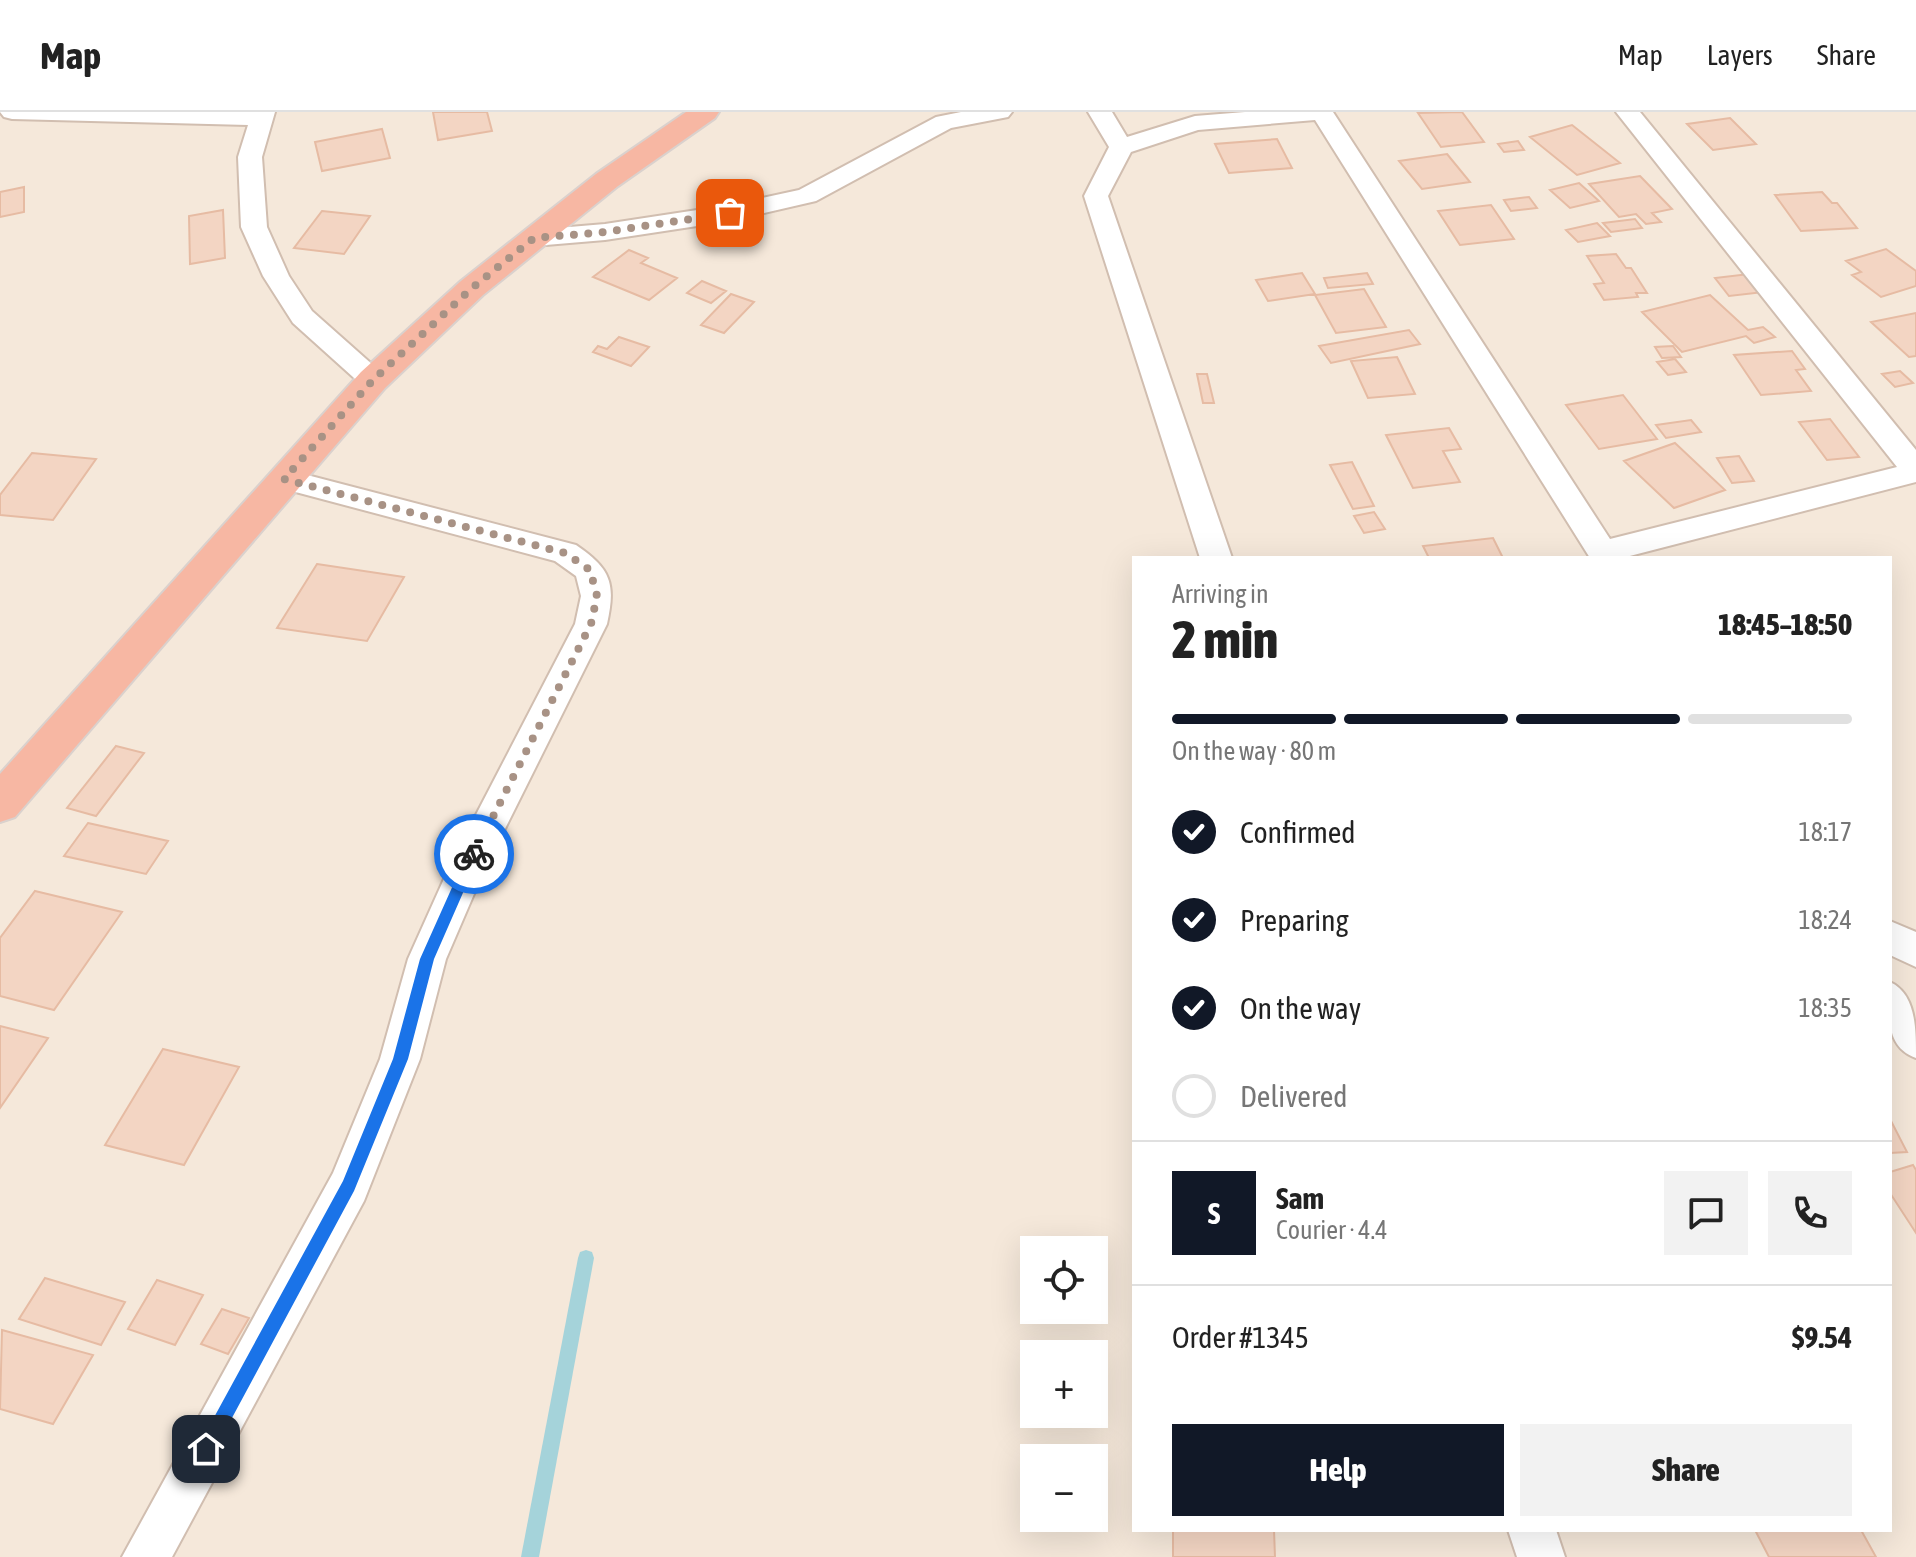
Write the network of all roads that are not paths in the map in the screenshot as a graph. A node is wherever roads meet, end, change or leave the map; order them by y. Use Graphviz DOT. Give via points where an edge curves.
graph roads {
  1 [pos="12,112"];
  2 [pos="705,112"];
  3 [pos="1000,112"];
  4 [pos="1100,112"];
  5 [pos="1321,112"];
  6 [pos="1628,112"];
  7 [pos="261,115"];
  8 [pos="1121,147"];
  9 [pos="534,238"];
  10 [pos="373,380"];
  11 [pos="1916,471"];
  12 [pos="284,479"];
  13 [pos="1604,555"];
  14 [pos="1215,556"];
  15 [pos="0,804"];
  16 [pos="1892,938"];
  17 [pos="1916,950"];
  18 [pos="1892,1002"];
  19 [pos="1916,1040"];
  20 [pos="1533,1532"];
  21 [pos="146,1557"];
  22 [pos="1541,1557"];
  1 -- 7 [label="street"];
  2 -- 9 [label="highway"];
  3 -- 9 [label="street" via="944,122 807,196 730,213"];
  4 -- 8 [label="street"];
  5 -- 8 [label="street" via="1195,123"];
  5 -- 13 [label="street"];
  6 -- 11 [label="street"];
  7 -- 10 [label="street" via="250,157 254,227 302,317"];
  8 -- 14 [label="street" via="1096,196"];
  9 -- 10 [label="highway"];
  10 -- 12 [label="highway"];
  11 -- 13 [label="street"];
  12 -- 15 [label="highway"];
  12 -- 21 [label="street" via="565,553 590,570 597,596 591,624 465,872 427,959 400,1059 349,1186"];
  16 -- 17 [label="street"];
  18 -- 19 [label="street"];
  20 -- 22 [label="street"];
}
